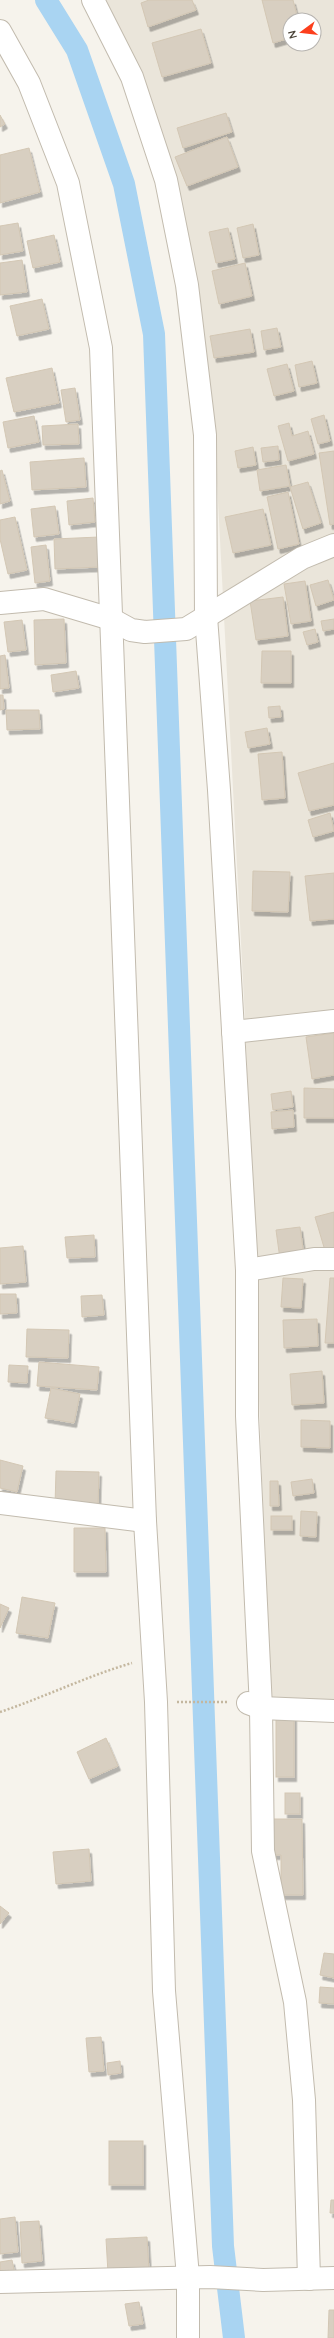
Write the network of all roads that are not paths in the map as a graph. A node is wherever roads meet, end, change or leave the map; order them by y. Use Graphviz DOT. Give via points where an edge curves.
graph roads {
  1 [pos="93,0"];
  2 [pos="0,31"];
  3 [pos="334,545"];
  4 [pos="0,603"];
  5 [pos="206,617"];
  6 [pos="111,619"];
  7 [pos="334,1021"];
  8 [pos="233,1032"];
  9 [pos="334,1259"];
  10 [pos="247,1270"];
  11 [pos="0,1503"];
  12 [pos="145,1521"];
  13 [pos="254,1705"];
  14 [pos="334,1711"];
  15 [pos="188,2277"];
  16 [pos="334,2278"];
  17 [pos="309,2279"];
  18 [pos="0,2282"];
  19 [pos="188,2338"];
  1 -- 5 [label="street" via="132,77 166,180 187,285 205,435"];
  2 -- 6 [label="street" via="29,83 68,183 101,348"];
  3 -- 5 [label="street" via="302,558"];
  4 -- 6 [label="street" via="44,599"];
  5 -- 6 [label="street" via="186,629 145,632 131,630"];
  5 -- 8 [label="street"];
  6 -- 12 [label="street"];
  7 -- 8 [label="street"];
  8 -- 10 [label="street"];
  9 -- 10 [label="street" via="314,1259"];
  10 -- 13 [label="street" via="247,1416"];
  11 -- 12 [label="street"];
  12 -- 15 [label="street" via="154,1656 164,1991"];
  13 -- 14 [label="street"];
  13 -- 17 [label="street" via="263,1851 295,2002 304,2100"];
  15 -- 17 [label="street"];
  15 -- 18 [label="street"];
  15 -- 19 [label="street"];
  16 -- 17 [label="street"];
}
